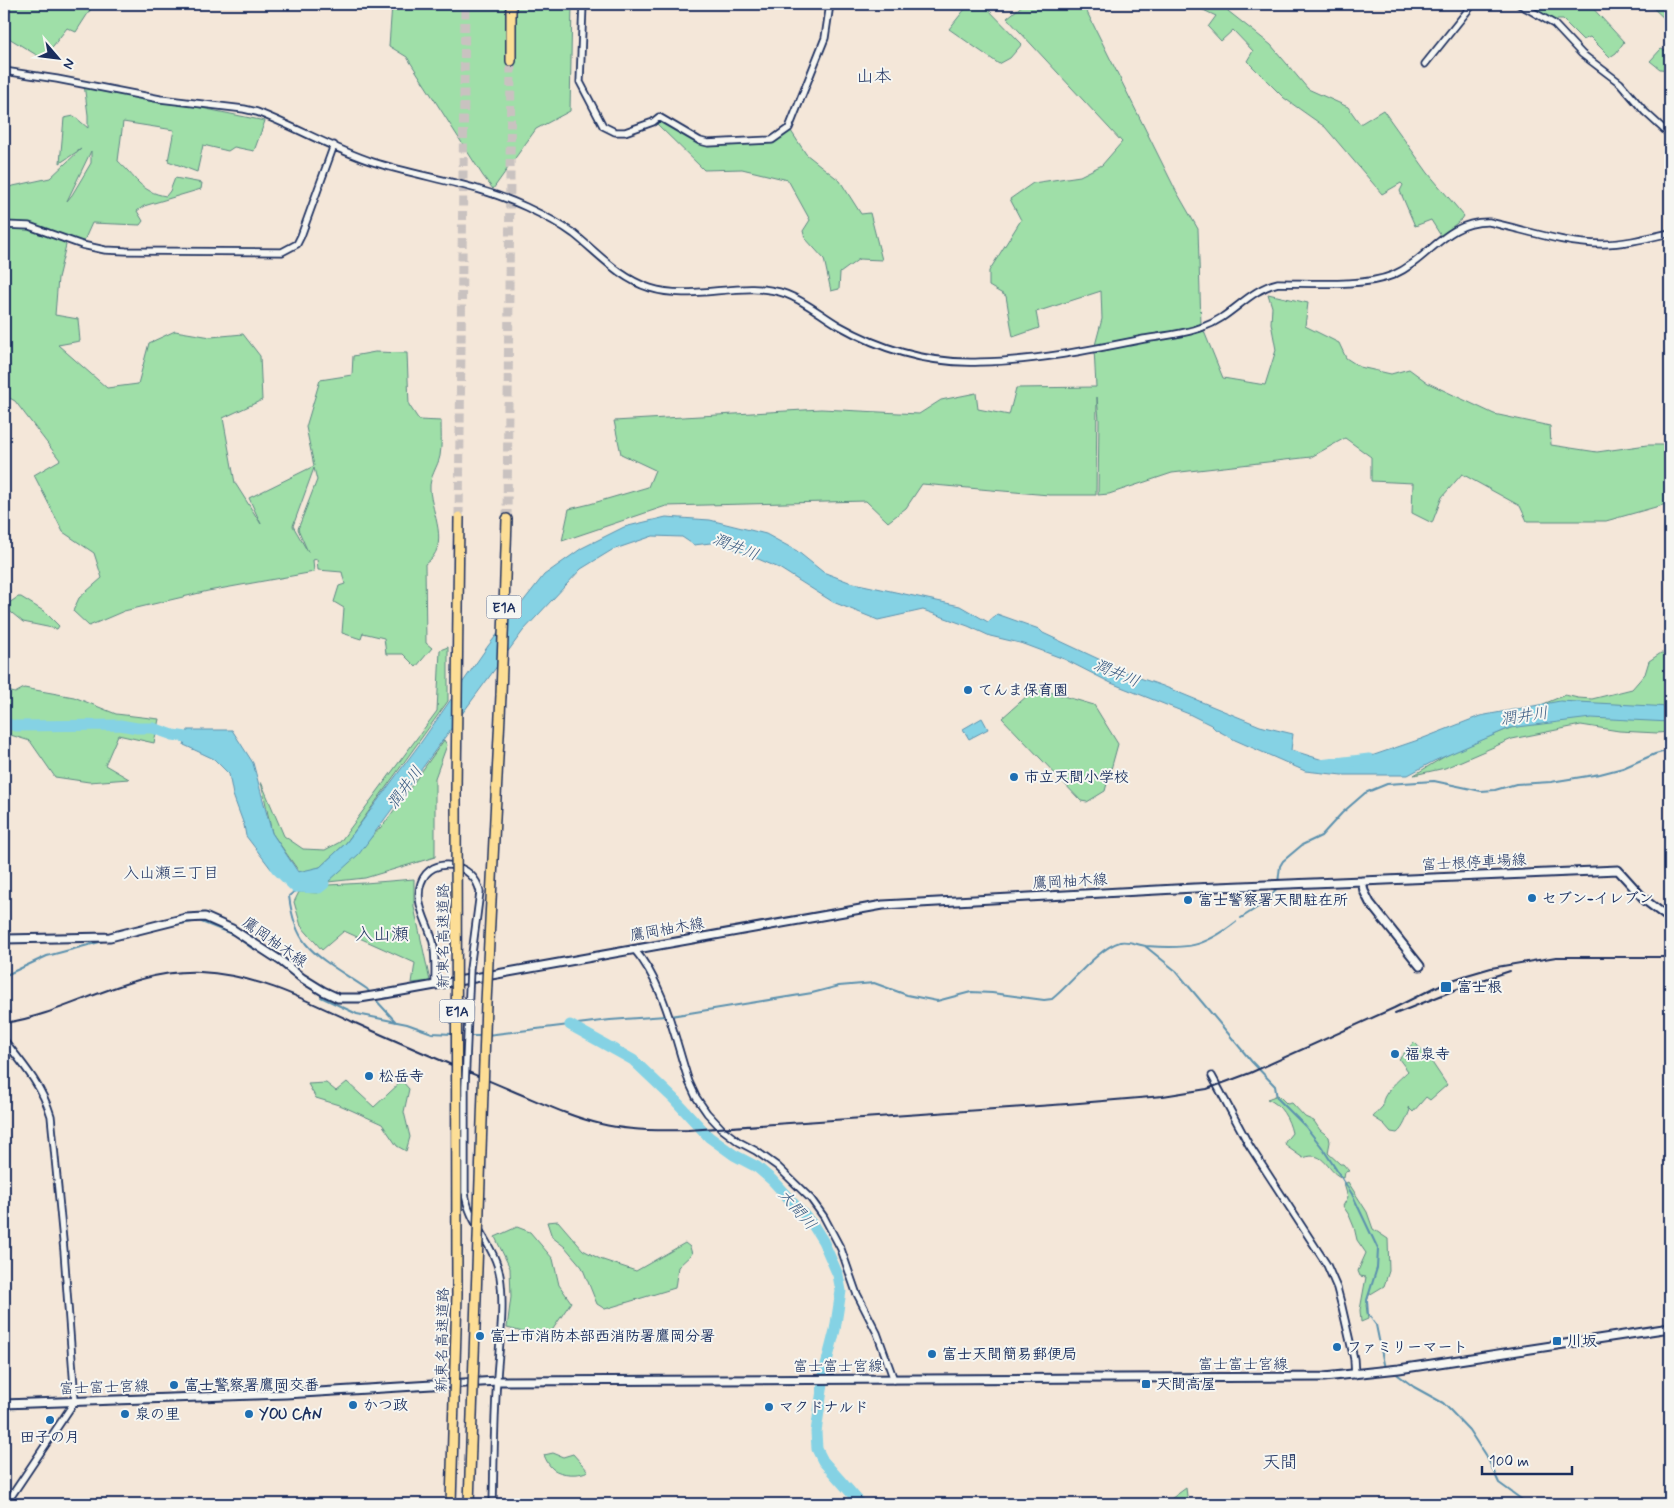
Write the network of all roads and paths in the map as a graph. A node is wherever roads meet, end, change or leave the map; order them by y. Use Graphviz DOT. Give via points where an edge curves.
graph roads {
  1 [pos="511,4"];
  2 [pos="583,4"];
  3 [pos="830,4"];
  4 [pos="1474,4"];
  5 [pos="1520,4"];
  6 [pos="511,62"];
  7 [pos="1425,64"];
  8 [pos="4,71"];
  9 [pos="1670,135"];
  10 [pos="334,146"];
  11 [pos="4,226"];
  12 [pos="1670,233"];
  13 [pos="459,517"];
  14 [pos="507,519"];
  15 [pos="1362,881"];
  16 [pos="1670,919"];
  17 [pos="4,939"];
  18 [pos="634,948"];
  19 [pos="1420,966"];
  20 [pos="435,984"];
  21 [pos="4,1040"];
  22 [pos="1212,1076"];
  23 [pos="1670,1328"];
  24 [pos="1355,1375"];
  25 [pos="894,1380"];
  26 [pos="497,1381"];
  27 [pos="75,1401"];
  28 [pos="4,1404"];
  29 [pos="6,1504"];
  30 [pos="451,1504"];
  31 [pos="469,1504"];
  32 [pos="493,1504"];
  1 -- 6 [label="highway"];
  2 -- 3 [label="street" via="580,82 603,126 615,132 625,132 659,117 708,143 772,140 789,128 825,38"];
  4 -- 7 [label="street"];
  5 -- 9 [label="street" via="1554,24 1582,54 1620,83"];
  8 -- 10 [label="street" via="160,99 244,109"];
  10 -- 11 [label="street" via="298,244 282,252 105,250 82,246 29,226"];
  10 -- 12 [label="street" via="376,163 505,197 558,224 622,275 652,289 680,292 751,289 783,293 878,345 941,361 992,362 1089,350 1203,328 1227,315 1255,292 1278,283 1365,281 1394,275 1450,232 1479,222 1568,241 1594,243 1631,242"];
  13 -- 30 [label="highway, 新東名高速道路 / E1A, bridge" via="457,1294"];
  14 -- 31 [label="highway, E1A, bridge" via="481,1120"];
  15 -- 16 [label="main road, 富士根停車場線" via="1618,870 1646,901"];
  15 -- 18 [label="main road, 鷹岡柚木線" via="901,903"];
  15 -- 19 [label="main road" via="1370,903"];
  17 -- 20 [label="main road, 鷹岡柚木線" via="110,937 186,918 205,917 237,932 302,978 338,998 360,998"];
  18 -- 20 [label="main road, 鷹岡柚木線"];
  18 -- 25 [label="street" via="657,982 689,1082 707,1113 729,1135 778,1166 811,1199 832,1229"];
  20 -- 26 [label="street, bridge" via="434,950 419,894 426,873 444,864 470,872 478,882 480,892 470,968 465,1192 470,1214 496,1258 500,1276 502,1295"];
  21 -- 27 [label="street" via="36,1081 51,1116"];
  22 -- 24 [label="street" via="1249,1145 1327,1265 1342,1307"];
  23 -- 24 [label="main road, 富士富士宮線"];
  24 -- 25 [label="main road, 富士富士宮線" via="1324,1378"];
  25 -- 26 [label="main road, 富士富士宮線"];
  26 -- 27 [label="main road, 富士富士宮線" via="286,1394"];
  26 -- 32 [label="street"];
  27 -- 28 [label="main road, 富士富士宮線"];
  27 -- 29 [label="street"];
}
